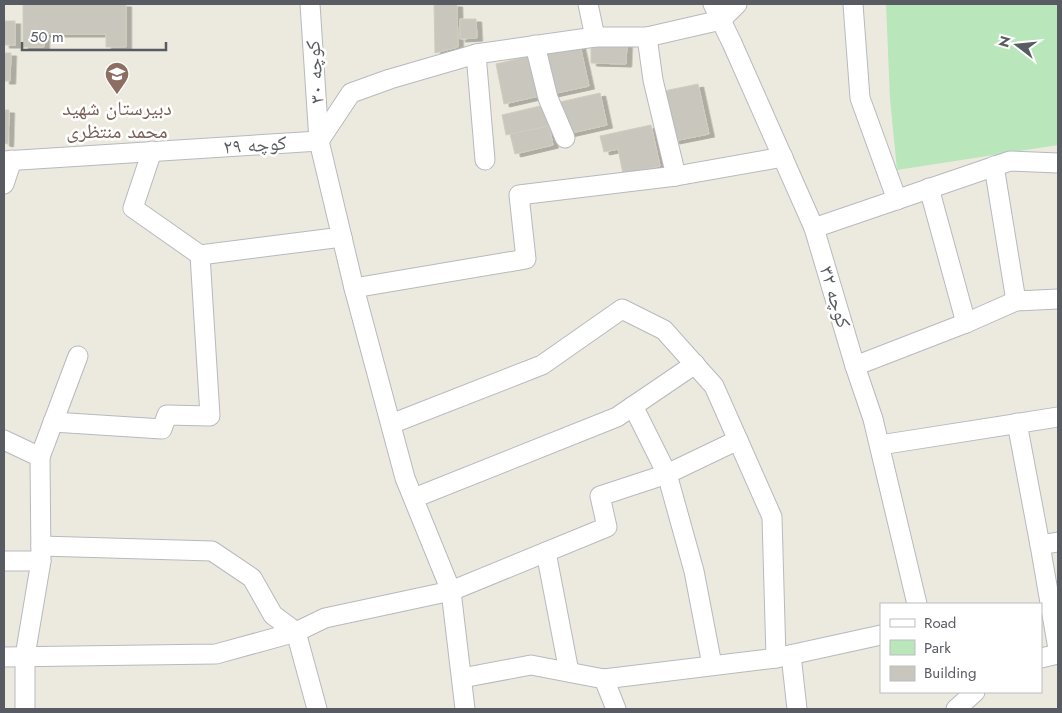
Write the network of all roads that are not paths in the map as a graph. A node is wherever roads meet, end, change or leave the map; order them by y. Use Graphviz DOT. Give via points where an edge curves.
graph roads {
  1 [pos="310,4"];
  2 [pos="588,4"];
  3 [pos="738,4"];
  4 [pos="853,4"];
  5 [pos="717,12"];
  6 [pos="596,37"];
  7 [pos="647,37"];
  8 [pos="535,45"];
  9 [pos="476,54"];
  10 [pos="565,138"];
  11 [pos="319,141"];
  12 [pos="152,151"];
  13 [pos="783,157"];
  14 [pos="8,160"];
  15 [pos="485,160"];
  16 [pos="1058,163"];
  17 [pos="994,166"];
  18 [pos="676,176"];
  19 [pos="4,184"];
  20 [pos="929,188"];
  21 [pos="897,200"];
  22 [pos="814,228"];
  23 [pos="342,237"];
  24 [pos="200,255"];
  25 [pos="354,288"];
  26 [pos="1058,299"];
  27 [pos="1016,301"];
  28 [pos="966,323"];
  29 [pos="78,356"];
  30 [pos="695,364"];
  31 [pos="855,366"];
  32 [pos="633,406"];
  33 [pos="1058,417"];
  34 [pos="53,422"];
  35 [pos="1017,423"];
  36 [pos="391,424"];
  37 [pos="4,440"];
  38 [pos="738,440"];
  39 [pos="880,445"];
  40 [pos="40,458"];
  41 [pos="667,474"];
  42 [pos="414,498"];
  43 [pos="1049,543"];
  44 [pos="546,552"];
  45 [pos="41,554"];
  46 [pos="4,561"];
  47 [pos="451,591"];
  48 [pos="917,603"];
  49 [pos="296,632"];
  50 [pos="880,635"];
  51 [pos="1058,649"];
  52 [pos="1058,654"];
  53 [pos="25,656"];
  54 [pos="783,656"];
  55 [pos="4,657"];
  56 [pos="1042,658"];
  57 [pos="712,666"];
  58 [pos="569,672"];
  59 [pos="462,678"];
  60 [pos="604,679"];
  61 [pos="974,693"];
  62 [pos="25,709"];
  63 [pos="317,709"];
  64 [pos="465,709"];
  65 [pos="616,709"];
  66 [pos="797,709"];
  67 [pos="956,709"];
  1 -- 11 [label="street, کوچه ۳۰"];
  2 -- 6 [label="street"];
  3 -- 5 [label="street"];
  4 -- 21 [label="street" via="860,98"];
  5 -- 7 [label="street"];
  5 -- 13 [label="street, کوچه ۳۲"];
  6 -- 7 [label="street"];
  6 -- 8 [label="street"];
  7 -- 18 [label="street" via="653,80"];
  8 -- 9 [label="street"];
  8 -- 10 [label="street" via="548,98"];
  9 -- 11 [label="street" via="351,92"];
  9 -- 15 [label="street"];
  11 -- 12 [label="street, کوچه ۲۹"];
  11 -- 23 [label="street, کوچه ۳۰"];
  12 -- 14 [label="street, کوچه ۲۹"];
  12 -- 24 [label="street" via="133,208"];
  13 -- 18 [label="street"];
  13 -- 22 [label="street, کوچه ۳۲"];
  14 -- 19 [label="street"];
  16 -- 17 [label="street" via="1010,161"];
  17 -- 20 [label="street"];
  17 -- 27 [label="street"];
  18 -- 25 [label="street" via="519,195 526,259"];
  20 -- 21 [label="street"];
  20 -- 28 [label="street"];
  21 -- 22 [label="street"];
  22 -- 31 [label="street, کوچه ۳۲"];
  23 -- 24 [label="street"];
  23 -- 25 [label="street, کوچه ۳۰"];
  24 -- 34 [label="street" via="210,416 167,415 162,429"];
  25 -- 36 [label="street, کوچه ۳۰"];
  26 -- 27 [label="street"];
  27 -- 28 [label="street"];
  28 -- 31 [label="street"];
  29 -- 34 [label="street"];
  30 -- 32 [label="street"];
  30 -- 36 [label="street" via="664,330 622,309 542,365"];
  30 -- 38 [label="street" via="714,386"];
  31 -- 39 [label="street, کوچه ۳۲"];
  32 -- 41 [label="street"];
  32 -- 42 [label="street" via="617,417"];
  33 -- 35 [label="street"];
  34 -- 40 [label="street"];
  35 -- 39 [label="street"];
  35 -- 43 [label="street"];
  36 -- 42 [label="street, کوچه ۳۰" via="405,478"];
  37 -- 40 [label="street"];
  38 -- 41 [label="street"];
  38 -- 54 [label="street" via="772,517"];
  39 -- 48 [label="street, کوچه ۳۲"];
  40 -- 45 [label="street"];
  41 -- 44 [label="street" via="600,496 607,527"];
  41 -- 57 [label="street" via="694,571"];
  42 -- 47 [label="street, کوچه ۳۰"];
  43 -- 51 [label="street"];
  44 -- 47 [label="street"];
  44 -- 58 [label="street"];
  45 -- 46 [label="street"];
  45 -- 49 [label="street" via="212,550 252,578 273,615"];
  45 -- 53 [label="street"];
  47 -- 49 [label="street" via="325,618"];
  47 -- 59 [label="street, کوچه ۳۰"];
  49 -- 53 [label="street" via="216,654"];
  49 -- 63 [label="street"];
  50 -- 54 [label="street"];
  52 -- 56 [label="street"];
  53 -- 55 [label="street"];
  53 -- 62 [label="street"];
  54 -- 57 [label="street"];
  54 -- 66 [label="street"];
  57 -- 60 [label="street"];
  58 -- 59 [label="street" via="531,665"];
  58 -- 60 [label="street"];
  59 -- 64 [label="street, کوچه ۳۰"];
  60 -- 65 [label="street"];
  61 -- 67 [label="street"];
}
